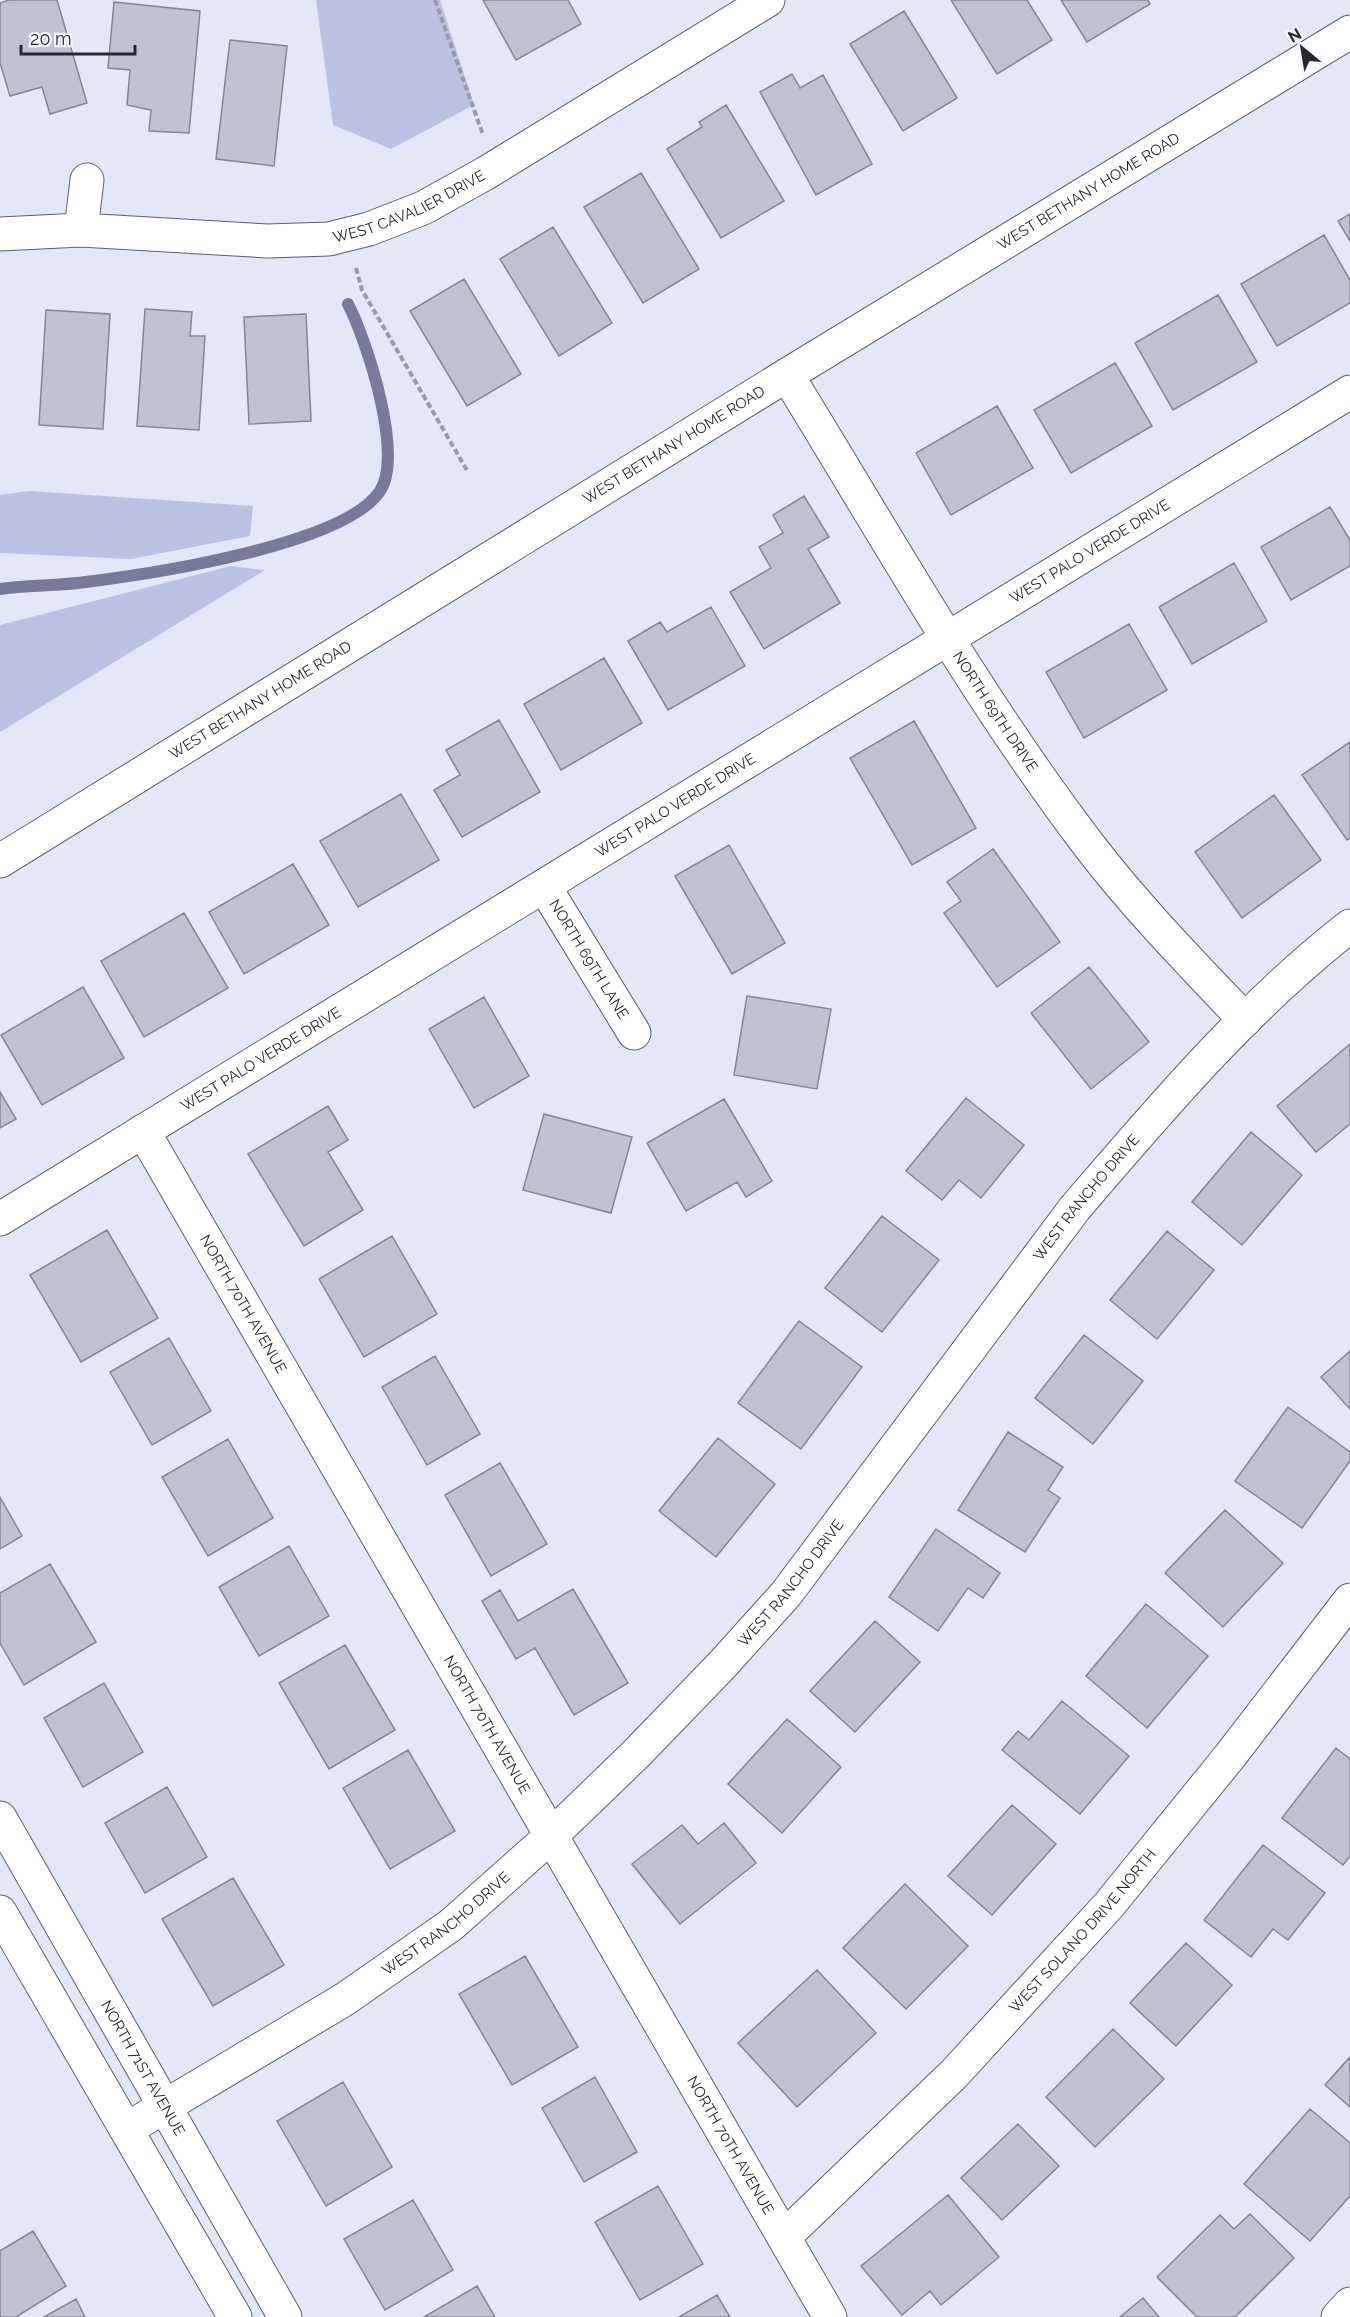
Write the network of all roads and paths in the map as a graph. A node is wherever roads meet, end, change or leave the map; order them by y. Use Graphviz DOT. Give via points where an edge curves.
graph roads {
  1 [pos="435,0"];
  2 [pos="768,0"];
  3 [pos="1350,32"];
  4 [pos="501,165"];
  5 [pos="87,180"];
  6 [pos="81,230"];
  7 [pos="0,234"];
  8 [pos="356,267"];
  9 [pos="787,375"];
  10 [pos="1350,392"];
  11 [pos="468,472"];
  12 [pos="949,637"];
  13 [pos="0,861"];
  14 [pos="544,885"];
  15 [pos="1350,926"];
  16 [pos="1245,1020"];
  17 [pos="634,1033"];
  18 [pos="143,1131"];
  19 [pos="0,1219"];
  20 [pos="1350,1600"];
  21 [pos="0,1818"];
  22 [pos="550,1837"];
  23 [pos="0,1912"];
  24 [pos="165,2108"];
  25 [pos="127,2130"];
  26 [pos="784,2237"];
  27 [pos="1350,2304"];
  28 [pos="235,2317"];
  29 [pos="285,2317"];
  30 [pos="830,2317"];
  31 [pos="1338,2317"];
  1 -- 4 [label="path" via="480,130"];
  2 -- 4 [label="street, WEST CAVALIER DRIVE"];
  3 -- 9 [label="street, WEST BETHANY HOME ROAD"];
  4 -- 6 [label="street, WEST CAVALIER DRIVE" via="423,208 369,229 329,239 268,241"];
  5 -- 6 [label="street"];
  6 -- 7 [label="street, WEST CAVALIER DRIVE"];
  8 -- 11 [label="path" via="362,290"];
  9 -- 12 [label="street, NORTH 69TH DRIVE"];
  9 -- 13 [label="street, WEST BETHANY HOME ROAD"];
  10 -- 12 [label="street, WEST PALO VERDE DRIVE"];
  12 -- 14 [label="street, WEST PALO VERDE DRIVE"];
  12 -- 16 [label="street, NORTH 69TH DRIVE" via="998,717 1092,849 1168,939"];
  14 -- 17 [label="street, NORTH 69TH LANE"];
  14 -- 18 [label="street, WEST PALO VERDE DRIVE"];
  15 -- 16 [label="street, WEST RANCHO DRIVE"];
  16 -- 22 [label="street, WEST RANCHO DRIVE" via="1179,1088 1075,1208 786,1593 675,1714"];
  18 -- 19 [label="street, WEST PALO VERDE DRIVE"];
  18 -- 22 [label="street, NORTH 70TH AVENUE"];
  20 -- 26 [label="street, WEST SOLANO DRIVE NORTH" via="1109,1905 954,2074"];
  21 -- 24 [label="street, NORTH 71ST AVENUE"];
  22 -- 24 [label="street, WEST RANCHO DRIVE" via="451,1925 345,1999"];
  22 -- 26 [label="street, NORTH 70TH AVENUE"];
  23 -- 25 [label="street"];
  24 -- 25 [label="street, WEST RANCHO DRIVE"];
  24 -- 29 [label="street, NORTH 71ST AVENUE"];
  25 -- 28 [label="street"];
  26 -- 30 [label="street, NORTH 70TH AVENUE"];
  27 -- 31 [label="street"];
}
